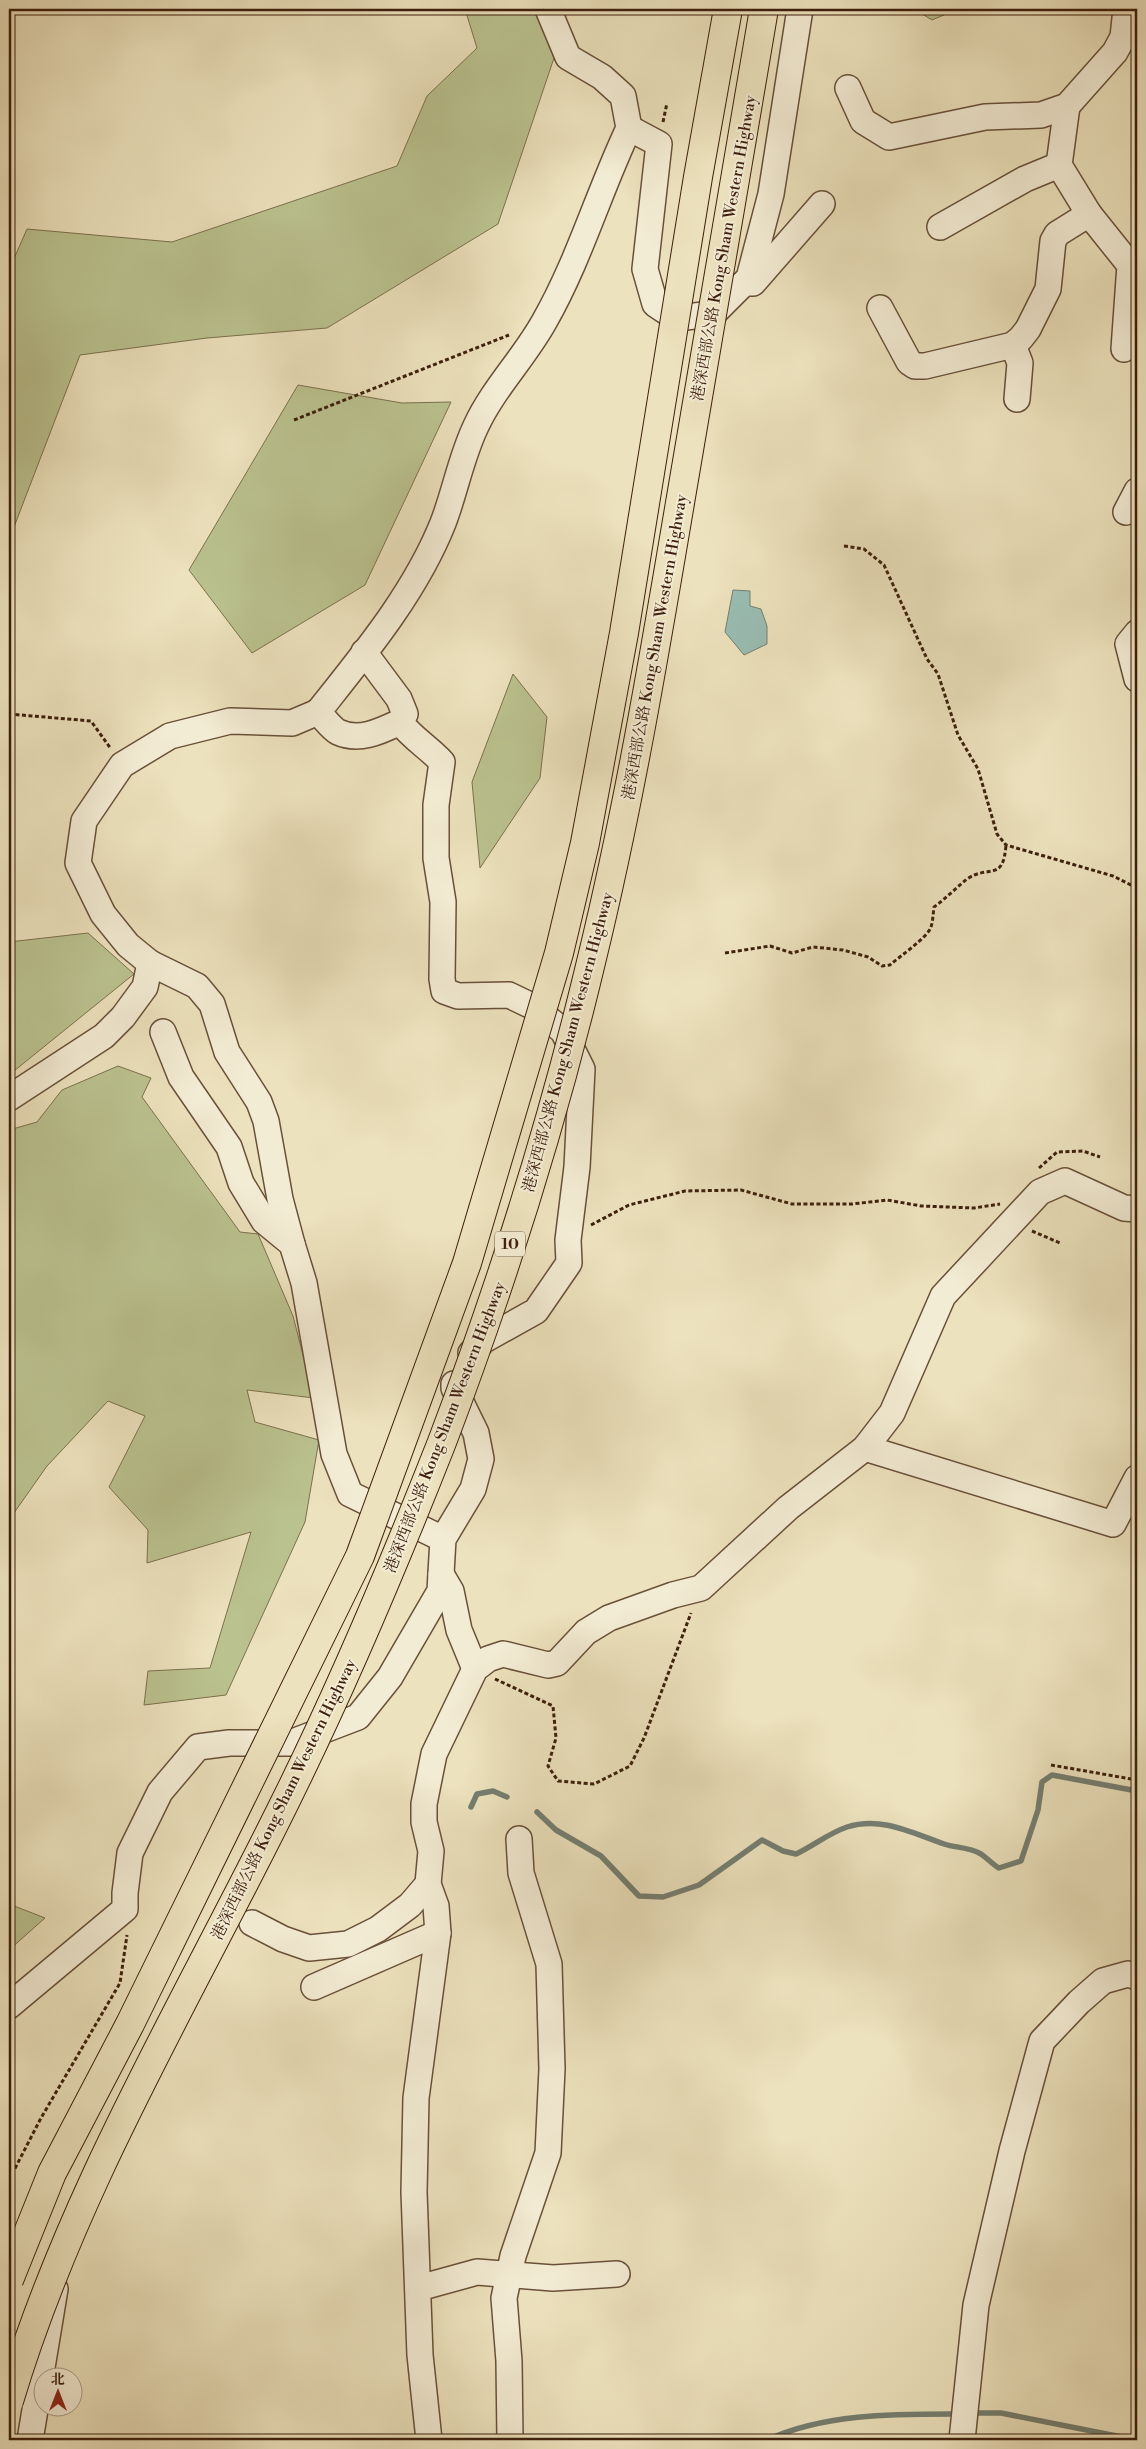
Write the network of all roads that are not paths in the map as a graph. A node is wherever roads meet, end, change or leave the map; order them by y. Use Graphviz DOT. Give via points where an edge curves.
graph roads {
  1 [pos="548,9"];
  2 [pos="728,9"];
  3 [pos="764,9"];
  4 [pos="800,9"];
  5 [pos="1126,9"];
  6 [pos="1130,38"];
  7 [pos="848,88"];
  8 [pos="1067,106"];
  9 [pos="629,128"];
  10 [pos="1058,165"];
  11 [pos="822,204"];
  12 [pos="1089,214"];
  13 [pos="940,227"];
  14 [pos="1133,270"];
  15 [pos="743,283"];
  16 [pos="880,308"];
  17 [pos="1013,345"];
  18 [pos="1124,349"];
  19 [pos="1017,398"];
  20 [pos="1137,633"];
  21 [pos="364,652"];
  22 [pos="1137,679"];
  23 [pos="318,712"];
  24 [pos="400,722"];
  25 [pos="150,962"];
  26 [pos="163,1032"];
  27 [pos="9,1098"];
  28 [pos="1137,1209"];
  29 [pos="292,1244"];
  30 [pos="865,1448"];
  31 [pos="1137,1478"];
  32 [pos="443,1539"];
  33 [pos="441,1574"];
  34 [pos="474,1669"];
  35 [pos="519,1839"];
  36 [pos="428,1884"];
  37 [pos="252,1923"];
  38 [pos="438,1933"];
  39 [pos="1137,1977"];
  40 [pos="314,1987"];
  41 [pos="9,2006"];
  42 [pos="59,2261"];
  43 [pos="11,2271"];
  44 [pos="617,2274"];
  45 [pos="509,2276"];
  46 [pos="419,2288"];
  47 [pos="9,2401"];
  48 [pos="30,2440"];
  49 [pos="429,2440"];
  50 [pos="510,2440"];
  51 [pos="962,2440"];
  1 -- 9 [label="street" via="568,57 602,77 622,96"];
  2 -- 43 [label="highway, 港深西部公路 Kong Sham Western Highway / 10, bridge" via="624,633 585,843 559,953 467,1264 360,1556 130,2024 52,2173"];
  3 -- 42 [label="highway, 港深西部公路 Kong Sham Western Highway / 10, bridge" via="657,643 624,818 592,959 541,1146 492,1302 443,1438 387,1578 288,1795 124,2117"];
  4 -- 15 [label="street" via="770,194 749,278"];
  5 -- 6 [label="street"];
  6 -- 8 [label="street"];
  7 -- 8 [label="street" via="862,121 889,137 985,118 1042,115"];
  8 -- 10 [label="street"];
  9 -- 15 [label="street" via="660,144 645,269 656,304 676,318 713,314"];
  9 -- 21 [label="street" via="544,322 475,427 443,524 416,578"];
  10 -- 12 [label="street"];
  10 -- 13 [label="street" via="1025,178"];
  11 -- 15 [label="street" via="753,283"];
  12 -- 14 [label="street"];
  12 -- 17 [label="street" via="1056,234 1048,288 1028,329"];
  14 -- 18 [label="street"];
  16 -- 17 [label="street" via="914,366"];
  17 -- 19 [label="street" via="1020,363"];
  20 -- 22 [label="street" via="1128,644"];
  21 -- 23 [label="street"];
  21 -- 24 [label="street" via="399,700 405,714"];
  23 -- 24 [label="street" via="337,732 354,736 376,733"];
  23 -- 25 [label="street" via="292,723 230,721 170,736 122,766 84,821 78,863 103,914 128,945"];
  24 -- 32 [label="street" via="411,736 442,762 436,805 436,858 443,902 444,991 458,996 510,995 534,1007 563,1031 582,1069 569,1263 536,1311 484,1340 455,1370 454,1388 476,1433 481,1459 473,1489"];
  25 -- 27 [label="street" via="145,987 104,1036"];
  25 -- 29 [label="street" via="197,986 212,1004 227,1052 259,1102 266,1121"];
  26 -- 29 [label="street" via="181,1077 229,1147 250,1199 264,1221"];
  28 -- 30 [label="street" via="1124,1208 1065,1181 1040,1192 943,1296 892,1413"];
  29 -- 32 [label="street" via="304,1283 334,1454 350,1494"];
  30 -- 31 [label="street" via="1113,1524"];
  30 -- 34 [label="street" via="788,1508 701,1588 610,1618 586,1632 558,1663 548,1665 503,1654"];
  32 -- 33 [label="street"];
  33 -- 34 [label="street" via="451,1591"];
  33 -- 41 [label="street" via="440,1591 390,1677 358,1718 290,1742 229,1742 198,1747 160,1792 130,1853 125,1909"];
  34 -- 36 [label="street" via="434,1754 424,1804 424,1822 431,1851"];
  35 -- 45 [label="street" via="521,1873 549,1964 552,2070 548,2153"];
  36 -- 37 [label="street" via="410,1905 378,1929 348,1944 309,1948"];
  36 -- 38 [label="street" via="436,1906"];
  38 -- 40 [label="street"];
  38 -- 46 [label="street" via="416,2098 414,2192"];
  39 -- 51 [label="street" via="1128,1974 1103,1981 1042,2041 976,2305"];
  42 -- 47 [label="highway, 港深西部公路 Kong Sham Western Highway / 10, bridge"];
  42 -- 48 [label="street, bridge"];
  44 -- 45 [label="street" via="553,2278"];
  45 -- 46 [label="street" via="477,2272"];
  45 -- 50 [label="street" via="504,2298"];
  46 -- 49 [label="street" via="420,2355"];
}
